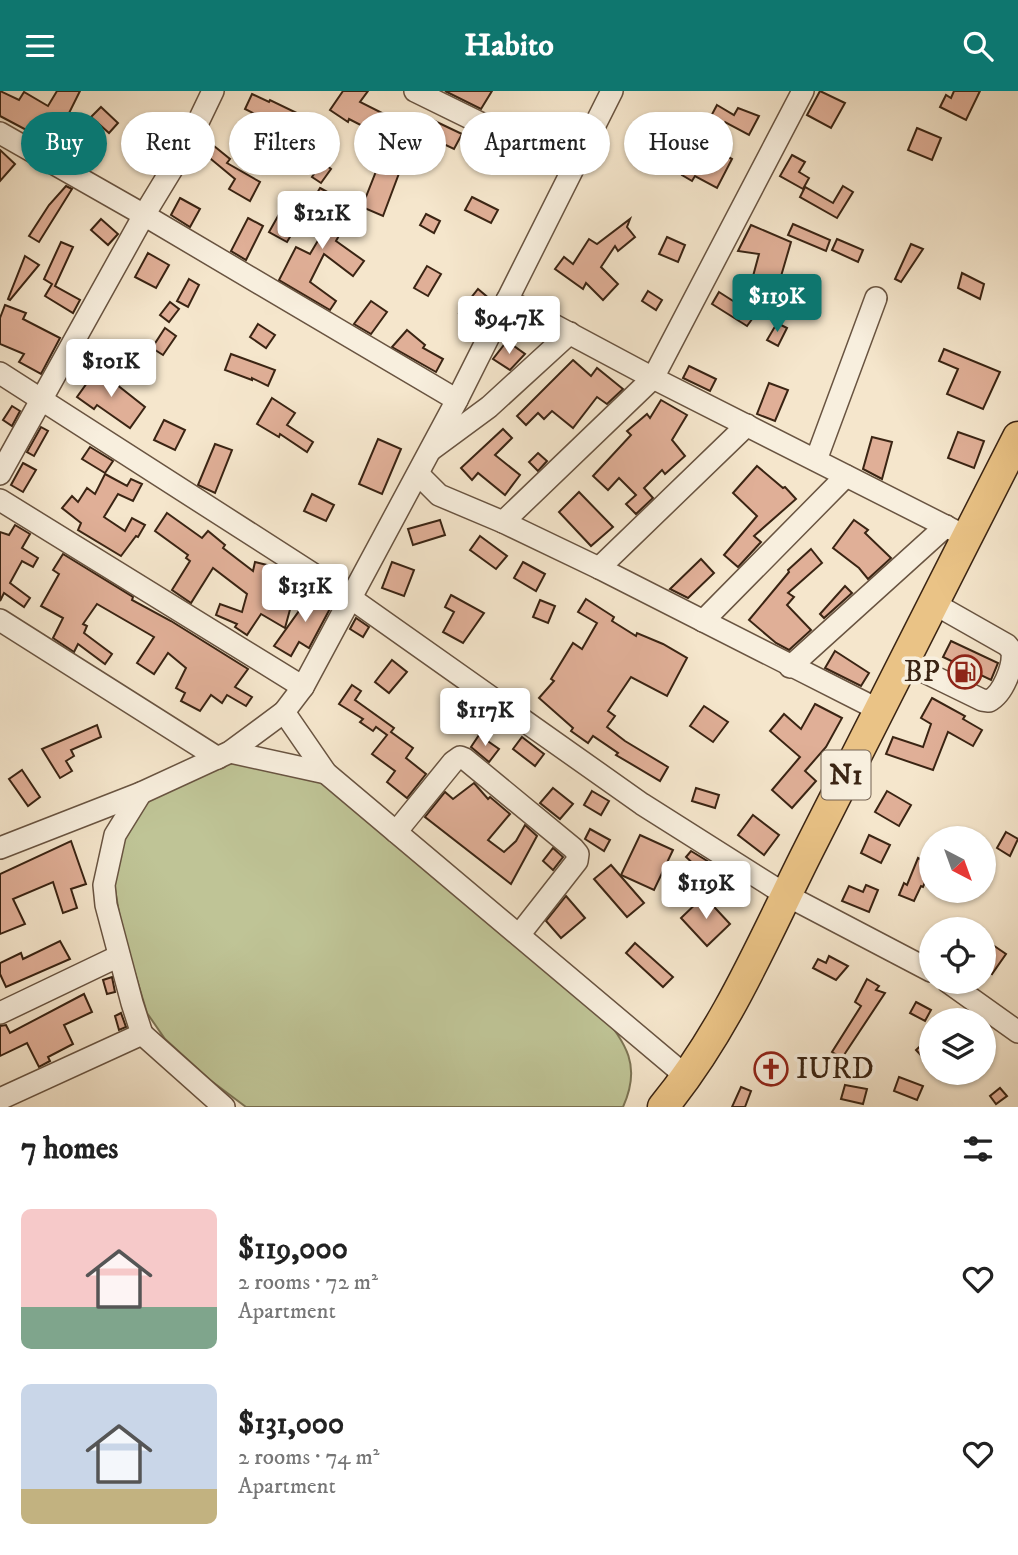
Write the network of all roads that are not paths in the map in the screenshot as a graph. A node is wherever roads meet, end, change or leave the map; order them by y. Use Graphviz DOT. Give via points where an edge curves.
graph roads {
  1 [pos="213,91"];
  2 [pos="415,91"];
  3 [pos="612,91"];
  4 [pos="803,91"];
  5 [pos="601,112"];
  6 [pos="460,113"];
  7 [pos="0,133"];
  8 [pos="568,175"];
  9 [pos="144,215"];
  10 [pos="876,298"];
  11 [pos="506,300"];
  12 [pos="570,333"];
  13 [pos="0,373"];
  14 [pos="653,378"];
  15 [pos="41,400"];
  16 [pos="457,400"];
  17 [pos="747,425"];
  18 [pos="1018,436"];
  19 [pos="431,450"];
  20 [pos="816,460"];
  21 [pos="0,474"];
  22 [pos="418,474"];
  23 [pos="846,476"];
  24 [pos="439,495"];
  25 [pos="0,500"];
  26 [pos="402,504"];
  27 [pos="503,522"];
  28 [pos="957,531"];
  29 [pos="599,568"];
  30 [pos="352,599"];
  31 [pos="933,603"];
  32 [pos="0,620"];
  33 [pos="704,621"];
  34 [pos="904,662"];
  35 [pos="790,667"];
  36 [pos="303,687"];
  37 [pos="879,710"];
  38 [pos="284,712"];
  39 [pos="224,755"];
  40 [pos="326,773"];
  41 [pos="141,793"];
  42 [pos="87,816"];
  43 [pos="396,832"];
  44 [pos="115,835"];
  45 [pos="4,843"];
  46 [pos="786,895"];
  47 [pos="519,935"];
  48 [pos="119,956"];
  49 [pos="919,965"];
  50 [pos="965,994"];
  51 [pos="0,1013"];
  52 [pos="1018,1032"];
  53 [pos="142,1034"];
  54 [pos="687,1077"];
  55 [pos="0,1099"];
  56 [pos="225,1107"];
  57 [pos="665,1107"];
  1 -- 9 [label="street"];
  2 -- 6 [label="street"];
  3 -- 5 [label="street"];
  4 -- 14 [label="street"];
  7 -- 9 [label="street"];
  8 -- 11 [label="street"];
  9 -- 15 [label="street"];
  9 -- 16 [label="street"];
  10 -- 20 [label="street"];
  11 -- 12 [label="street"];
  11 -- 16 [label="street"];
  12 -- 14 [label="street"];
  12 -- 19 [label="street" via="470,423"];
  13 -- 15 [label="street"];
  14 -- 17 [label="street"];
  14 -- 27 [label="street"];
  15 -- 21 [label="street"];
  15 -- 30 [label="street"];
  16 -- 19 [label="street"];
  17 -- 20 [label="street"];
  17 -- 29 [label="street"];
  18 -- 28 [label="highway, N1"];
  19 -- 22 [label="street"];
  20 -- 23 [label="street"];
  22 -- 24 [label="street"];
  22 -- 26 [label="street"];
  23 -- 28 [label="street"];
  23 -- 33 [label="street"];
  24 -- 26 [label="street"];
  24 -- 27 [label="street"];
  25 -- 36 [label="street"];
  26 -- 30 [label="street"];
  27 -- 29 [label="street"];
  28 -- 31 [label="highway, N1"];
  28 -- 35 [label="street"];
  29 -- 33 [label="street"];
  30 -- 36 [label="street"];
  30 -- 46 [label="street" via="642,804"];
  31 -- 34 [label="highway, N1"];
  31 -- 34 [label="street" via="1012,651 1012,663 998,693 989,701 982,700"];
  32 -- 39 [label="street"];
  33 -- 35 [label="street"];
  34 -- 37 [label="highway, N1"];
  35 -- 37 [label="street"];
  36 -- 38 [label="street"];
  37 -- 46 [label="highway, N1"];
  38 -- 39 [label="street"];
  38 -- 40 [label="street"];
  39 -- 40 [label="street"];
  39 -- 41 [label="street"];
  40 -- 43 [label="street"];
  41 -- 42 [label="street"];
  41 -- 44 [label="street"];
  42 -- 44 [label="street"];
  42 -- 45 [label="street"];
  43 -- 47 [label="street"];
  43 -- 47 [label="street" via="460,757 573,848 579,854 577,861"];
  44 -- 48 [label="street" via="104,885"];
  46 -- 49 [label="street"];
  46 -- 54 [label="highway, N1" via="728,1013"];
  47 -- 54 [label="street"];
  48 -- 51 [label="street"];
  48 -- 53 [label="street"];
  50 -- 52 [label="street"];
  53 -- 55 [label="street"];
  53 -- 56 [label="street"];
  54 -- 57 [label="highway, N1"];
}
